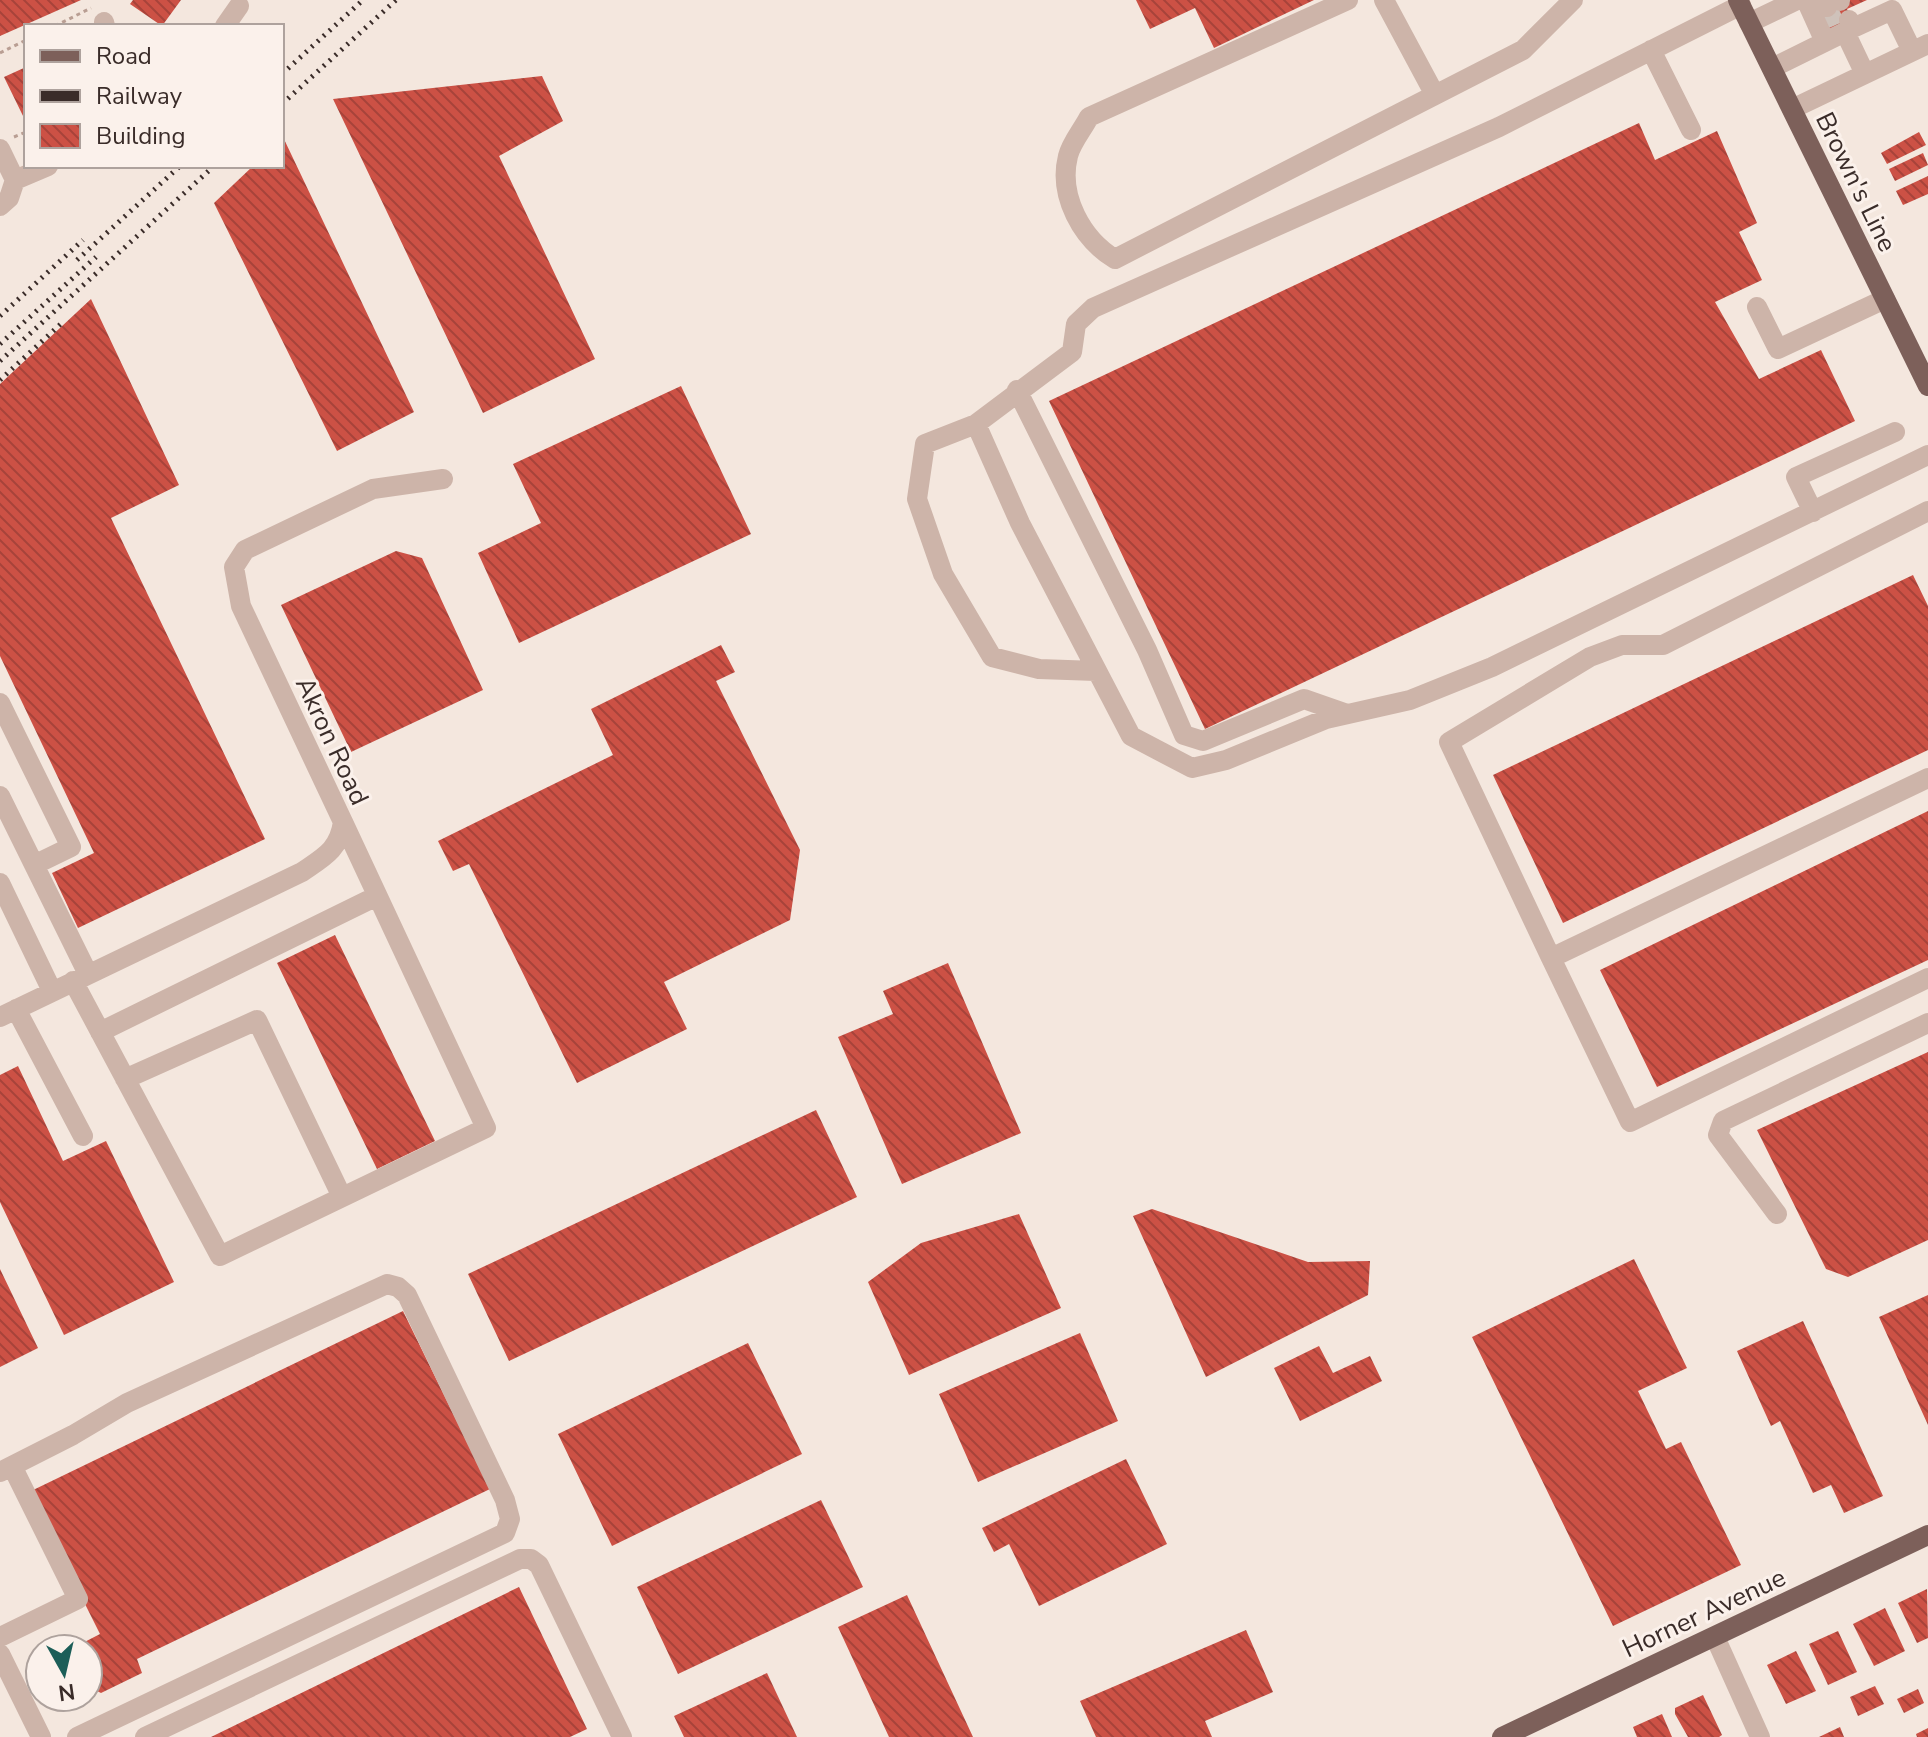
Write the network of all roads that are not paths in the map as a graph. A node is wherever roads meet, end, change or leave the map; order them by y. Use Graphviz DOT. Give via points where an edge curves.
graph roads {
  1 [pos="1348,0"];
  2 [pos="1384,0"];
  3 [pos="1573,0"];
  4 [pos="1797,0"];
  5 [pos="1806,0"];
  6 [pos="239,2"];
  7 [pos="1890,5"];
  8 [pos="1743,9"];
  9 [pos="226,24"];
  10 [pos="1842,31"];
  11 [pos="1920,48"];
  12 [pos="1651,50"];
  13 [pos="1772,68"];
  14 [pos="1865,74"];
  15 [pos="1435,95"];
  16 [pos="1792,109"];
  17 [pos="1691,130"];
  18 [pos="0,149"];
  19 [pos="43,168"];
  20 [pos="15,180"];
  21 [pos="0,206"];
  22 [pos="1885,299"];
  23 [pos="1757,307"];
  24 [pos="1928,386"];
  25 [pos="1017,390"];
  26 [pos="976,424"];
  27 [pos="1895,432"];
  28 [pos="1928,455"];
  29 [pos="443,479"];
  30 [pos="1928,511"];
  31 [pos="1813,512"];
  32 [pos="1096,671"];
  33 [pos="0,703"];
  34 [pos="1347,714"];
  35 [pos="1928,778"];
  36 [pos="0,796"];
  37 [pos="343,822"];
  38 [pos="34,865"];
  39 [pos="0,883"];
  40 [pos="377,896"];
  41 [pos="1551,958"];
  42 [pos="81,977"];
  43 [pos="1928,978"];
  44 [pos="52,991"];
  45 [pos="8,1013"];
  46 [pos="1928,1023"];
  47 [pos="100,1032"];
  48 [pos="125,1079"];
  49 [pos="83,1136"];
  50 [pos="342,1197"];
  51 [pos="1777,1214"];
  52 [pos="6,1469"];
  53 [pos="1928,1535"];
  54 [pos="0,1637"];
  55 [pos="1715,1637"];
  56 [pos="0,1654"];
  57 [pos="41,1737"];
  58 [pos="77,1737"];
  59 [pos="145,1737"];
  60 [pos="622,1737"];
  61 [pos="1502,1737"];
  62 [pos="1760,1737"];
  1 -- 15 [label="street" via="1089,117 1068,155 1067,187 1077,220 1098,248 1115,259"];
  2 -- 15 [label="street"];
  3 -- 15 [label="street" via="1523,50"];
  4 -- 8 [label="street"];
  5 -- 10 [label="street"];
  6 -- 9 [label="street"];
  7 -- 10 [label="street"];
  7 -- 11 [label="street"];
  8 -- 12 [label="street"];
  8 -- 13 [label="main road, Brown's Line"];
  10 -- 13 [label="street"];
  10 -- 14 [label="street"];
  11 -- 14 [label="street"];
  12 -- 17 [label="street"];
  12 -- 25 [label="street" via="1499,127 1093,308 1076,324 1072,352"];
  13 -- 16 [label="main road, Brown's Line"];
  14 -- 16 [label="street"];
  16 -- 22 [label="main road, Brown's Line"];
  18 -- 20 [label="street"];
  19 -- 20 [label="street"];
  20 -- 21 [label="street"];
  22 -- 23 [label="street" via="1778,349"];
  22 -- 24 [label="main road, Brown's Line"];
  25 -- 26 [label="street"];
  25 -- 34 [label="street" via="1184,735 1203,741 1304,699"];
  26 -- 32 [label="street"];
  26 -- 32 [label="street" via="925,444 917,499 943,574 992,657 1039,669"];
  27 -- 31 [label="street" via="1796,477"];
  28 -- 31 [label="street"];
  29 -- 37 [label="street, Akron Road" via="373,489 245,550 234,567 241,606"];
  30 -- 41 [label="street" via="1663,645 1622,645 1590,657 1449,742"];
  31 -- 34 [label="street" via="1492,667 1410,700"];
  32 -- 34 [label="street" via="1131,736 1192,768"];
  33 -- 38 [label="street" via="71,847"];
  35 -- 41 [label="street"];
  36 -- 38 [label="street"];
  37 -- 40 [label="street"];
  37 -- 42 [label="street, Akron Road" via="331,853 302,872"];
  38 -- 42 [label="street"];
  39 -- 44 [label="street"];
  40 -- 47 [label="street"];
  40 -- 50 [label="street" via="486,1128"];
  41 -- 43 [label="street" via="1630,1122"];
  42 -- 44 [label="street, Akron Road"];
  42 -- 47 [label="street"];
  44 -- 45 [label="street, Akron Road"];
  45 -- 49 [label="street"];
  46 -- 51 [label="street" via="1723,1121 1718,1135"];
  47 -- 48 [label="street"];
  48 -- 50 [label="street" via="220,1256"];
  48 -- 50 [label="street" via="257,1020"];
  52 -- 54 [label="street" via="78,1599"];
  52 -- 58 [label="street" via="127,1403 387,1284 407,1295 505,1500 510,1519 505,1533"];
  53 -- 55 [label="main road, Horner Avenue"];
  55 -- 61 [label="main road, Horner Avenue"];
  55 -- 62 [label="street"];
  56 -- 57 [label="street"];
  59 -- 60 [label="street" via="520,1559 531,1559 539,1565"];
}
